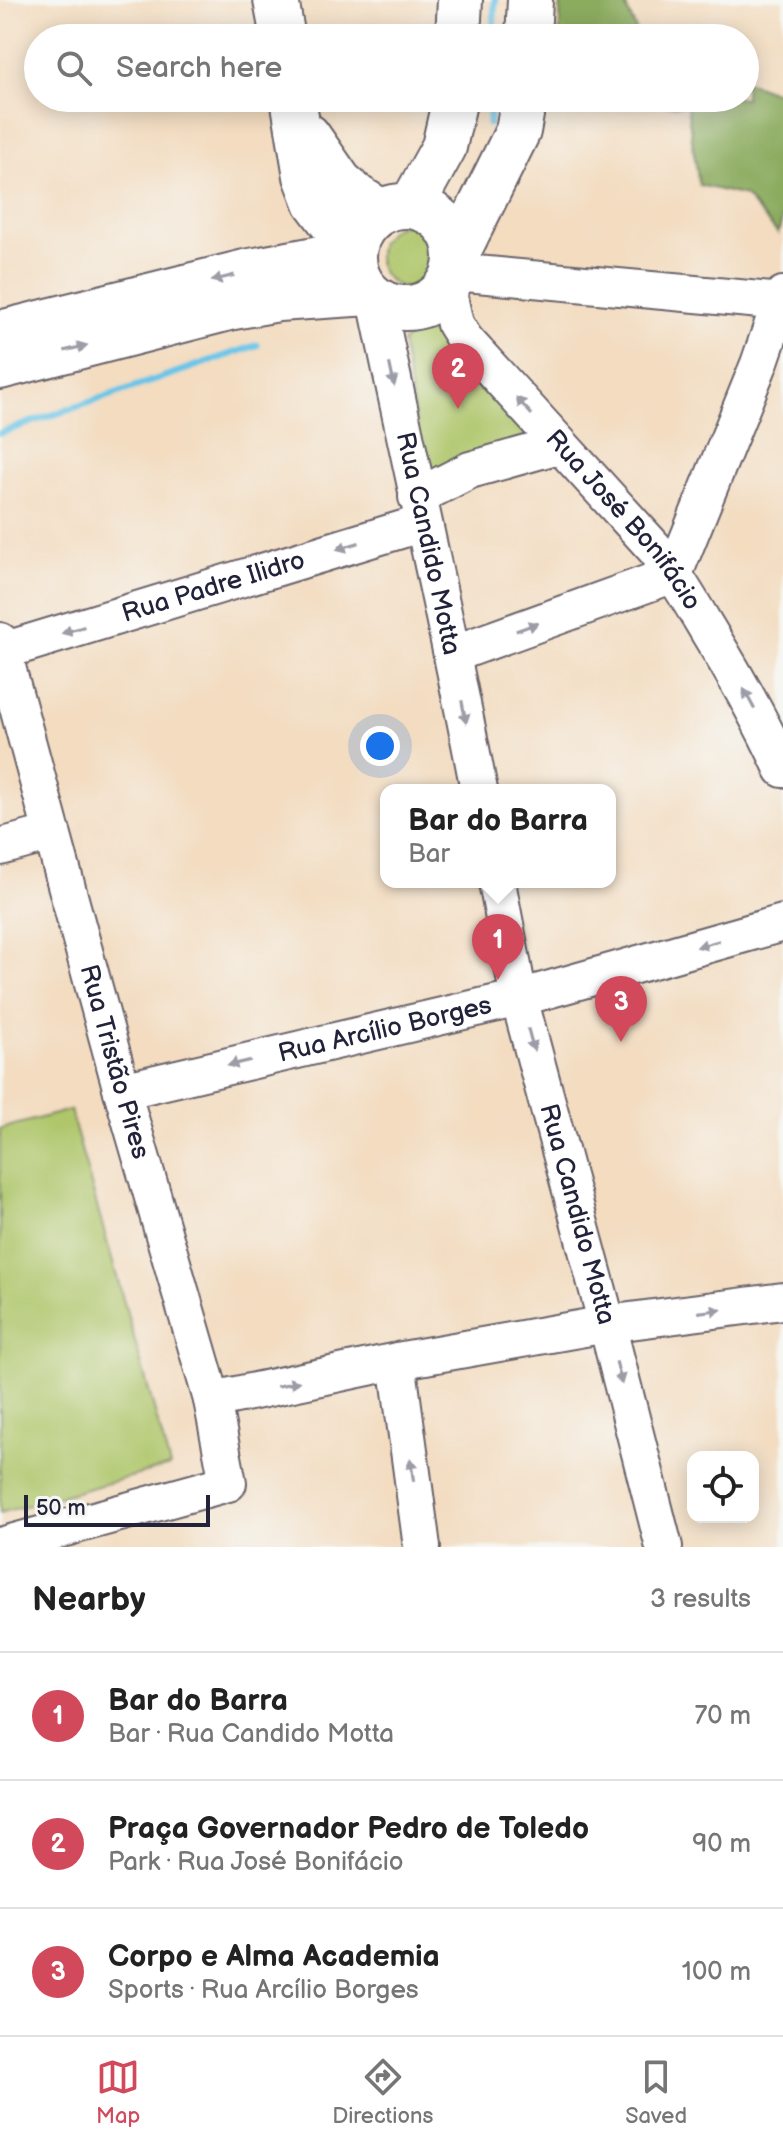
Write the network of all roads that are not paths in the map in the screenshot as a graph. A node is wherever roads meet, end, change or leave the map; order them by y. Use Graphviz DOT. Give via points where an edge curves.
graph roads {
  1 [pos="276,0"];
  2 [pos="460,0"];
  3 [pos="530,0"];
  4 [pos="280,24"];
  5 [pos="459,24"];
  6 [pos="529,24"];
  7 [pos="296,112"];
  8 [pos="297,112"];
  9 [pos="452,112"];
  10 [pos="521,112"];
  11 [pos="306,176"];
  12 [pos="396,208"];
  13 [pos="354,252"];
  14 [pos="276,267"];
  15 [pos="453,271"];
  16 [pos="372,296"];
  17 [pos="782,300"];
  18 [pos="0,333"];
  19 [pos="0,367"];
  20 [pos="559,445"];
  21 [pos="420,510"];
  22 [pos="674,574"];
  23 [pos="1,646"];
  24 [pos="453,654"];
  25 [pos="783,769"];
  26 [pos="478,784"];
  27 [pos="52,833"];
  28 [pos="0,847"];
  29 [pos="498,888"];
  30 [pos="783,923"];
  31 [pos="519,998"];
  32 [pos="122,1091"];
  33 [pos="783,1301"];
  34 [pos="607,1324"];
  35 [pos="397,1361"];
  36 [pos="212,1400"];
  37 [pos="0,1546"];
  38 [pos="422,1547"];
  39 [pos="664,1547"];
  1 -- 4 [label="main road"];
  2 -- 5 [label="main road"];
  3 -- 6 [label="main road"];
  7 -- 11 [label="main road"];
  8 -- 12 [label="main road" via="340,182 357,197"];
  9 -- 12 [label="main road" via="444,147"];
  10 -- 15 [label="main road" via="518,131"];
  11 -- 13 [label="main road" via="316,202"];
  11 -- 14 [label="main road" via="301,213"];
  12 -- 13 [label="main road" via="367,221"];
  12 -- 15 [label="main road" via="429,211 443,221 453,236"];
  13 -- 14 [label="main road"];
  13 -- 16 [label="main road" via="361,283"];
  14 -- 18 [label="main road, one-way"];
  15 -- 16 [label="main road" via="434,300 418,307 402,309"];
  15 -- 17 [label="street"];
  20 -- 15 [label="street, Rua José Bonifácio, one-way" via="455,324"];
  19 -- 16 [label="main road, one-way" via="233,307 278,299"];
  16 -- 21 [label="street, Rua Candido Motta, one-way"];
  17 -- 22 [label="street"];
  20 -- 21 [label="street, Rua Padre Ilidro" via="470,470"];
  20 -- 22 [label="street, Rua José Bonifácio"];
  21 -- 23 [label="street, Rua Padre Ilidro, one-way"];
  21 -- 24 [label="street, Rua Candido Motta"];
  24 -- 22 [label="street, one-way"];
  25 -- 22 [label="street, Rua José Bonifácio, one-way" via="739,682"];
  23 -- 27 [label="street, Rua Tristão Pires"];
  24 -- 26 [label="street, Rua Candido Motta, one-way"];
  27 -- 28 [label="street"];
  27 -- 32 [label="street, Rua Tristão Pires"];
  29 -- 31 [label="street, Rua Candido Motta"];
  30 -- 31 [label="street, Rua Arcílio Borges, one-way"];
  31 -- 32 [label="street, Rua Arcílio Borges, one-way"];
  31 -- 34 [label="street, Rua Candido Motta, one-way"];
  32 -- 36 [label="street, Rua Tristão Pires"];
  34 -- 33 [label="street, one-way"];
  34 -- 35 [label="street"];
  34 -- 39 [label="street, Rua Candido Motta, one-way"];
  36 -- 35 [label="street, one-way"];
  38 -- 35 [label="street, one-way"];
  36 -- 37 [label="street, Rua Tristão Pires" via="228,1483"];
}
